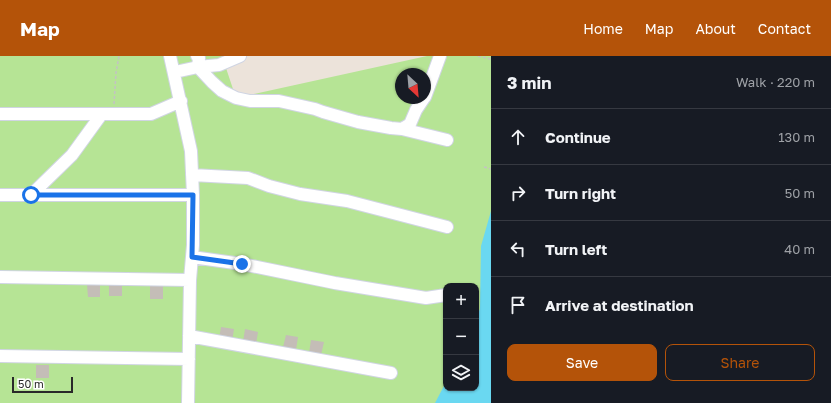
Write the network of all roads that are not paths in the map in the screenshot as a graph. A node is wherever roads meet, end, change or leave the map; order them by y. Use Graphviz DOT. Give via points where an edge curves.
graph roads {
  1 [pos="170,56"];
  2 [pos="240,56"];
  3 [pos="440,56"];
  4 [pos="198,62"];
  5 [pos="175,72"];
  6 [pos="431,81"];
  7 [pos="181,101"];
  8 [pos="420,104"];
  9 [pos="0,114"];
  10 [pos="104,115"];
  11 [pos="402,129"];
  12 [pos="447,140"];
  13 [pos="192,176"];
  14 [pos="0,195"];
  15 [pos="31,195"];
  16 [pos="193,195"];
  17 [pos="447,227"];
  18 [pos="192,257"];
  19 [pos="0,277"];
  20 [pos="190,280"];
  21 [pos="443,295"];
  22 [pos="189,336"];
  23 [pos="0,356"];
  24 [pos="189,359"];
  25 [pos="391,373"];
  26 [pos="188,403"];
  1 -- 5 [label="street"];
  2 -- 4 [label="street" via="219,65"];
  3 -- 6 [label="street"];
  4 -- 5 [label="street"];
  4 -- 11 [label="street" via="212,82 236,98 250,101 279,101 358,122"];
  5 -- 7 [label="street"];
  7 -- 10 [label="street" via="151,114"];
  7 -- 13 [label="street" via="191,151"];
  8 -- 11 [label="street" via="410,124"];
  9 -- 10 [label="street"];
  10 -- 15 [label="street" via="72,155"];
  11 -- 12 [label="street"];
  13 -- 16 [label="street"];
  13 -- 17 [label="street" via="248,178 300,194 347,201"];
  14 -- 15 [label="street"];
  15 -- 16 [label="street"];
  16 -- 18 [label="street"];
  18 -- 20 [label="street"];
  18 -- 21 [label="street" via="426,298"];
  19 -- 20 [label="street"];
  20 -- 22 [label="street"];
  22 -- 24 [label="street"];
  22 -- 25 [label="street"];
  23 -- 24 [label="street"];
  24 -- 26 [label="street"];
}
